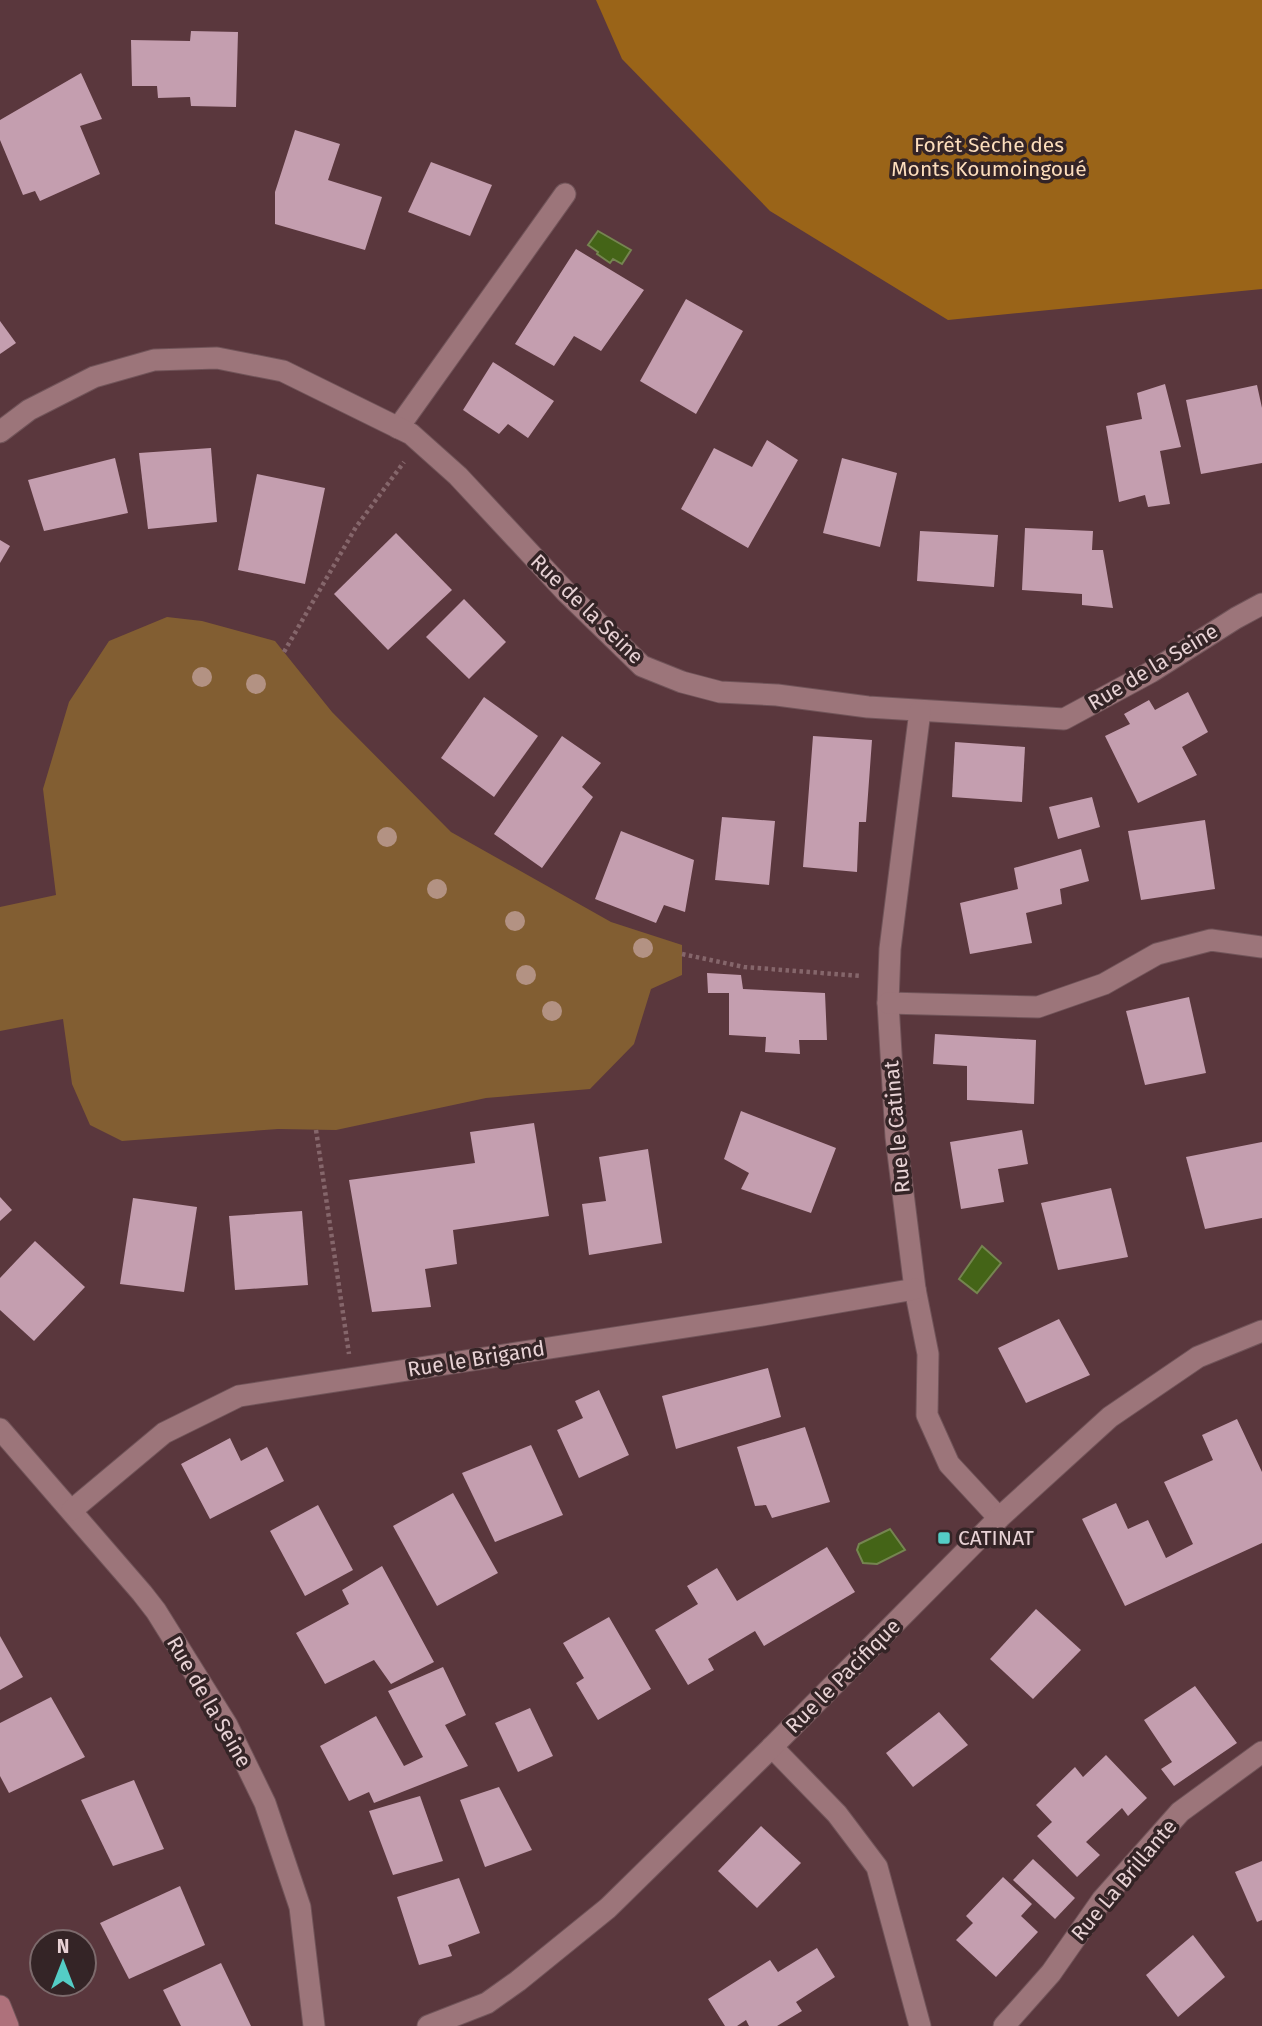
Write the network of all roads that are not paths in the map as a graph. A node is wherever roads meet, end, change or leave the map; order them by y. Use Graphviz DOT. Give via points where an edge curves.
graph roads {
  1 [pos="565,194"];
  2 [pos="398,428"];
  3 [pos="0,432"];
  4 [pos="1262,604"];
  5 [pos="920,711"];
  6 [pos="1262,947"];
  7 [pos="888,1003"];
  8 [pos="915,1289"];
  9 [pos="1262,1331"];
  10 [pos="0,1429"];
  11 [pos="72,1510"];
  12 [pos="999,1518"];
  13 [pos="772,1747"];
  14 [pos="1262,1752"];
  15 [pos="0,2006"];
  16 [pos="8,2026"];
  17 [pos="314,2026"];
  18 [pos="429,2026"];
  19 [pos="920,2026"];
  20 [pos="1004,2026"];
  1 -- 2 [label="street"];
  2 -- 3 [label="street, Rue de la Seine" via="283,371 217,358 154,360 94,377 29,410"];
  2 -- 5 [label="street, Rue de la Seine" via="458,476 642,666 720,692"];
  4 -- 5 [label="street, Rue de la Seine" via="1064,719"];
  5 -- 7 [label="street, Rue le Catinat" via="890,949"];
  6 -- 7 [label="street" via="1211,940 1157,954 1104,984 1038,1007"];
  7 -- 8 [label="street, Rue le Catinat" via="895,1137"];
  8 -- 11 [label="street, Rue le Brigand" via="239,1396 164,1433"];
  8 -- 12 [label="street, Rue le Catinat" via="928,1354 927,1415 949,1464"];
  9 -- 12 [label="street, Rue le Pacifique" via="1198,1357 1110,1417"];
  10 -- 11 [label="street, Rue de la Seine"];
  11 -- 17 [label="street, Rue de la Seine" via="156,1611 227,1725 265,1803 300,1907"];
  12 -- 13 [label="street, Rue le Pacifique"];
  13 -- 18 [label="street, Rue le Pacifique" via="608,1908 487,2003"];
  13 -- 19 [label="street" via="837,1814 877,1867"];
  14 -- 20 [label="street, Rue La Brillante" via="1180,1812 1102,1900 1051,1973"];
  15 -- 16 [label="street"];
}
